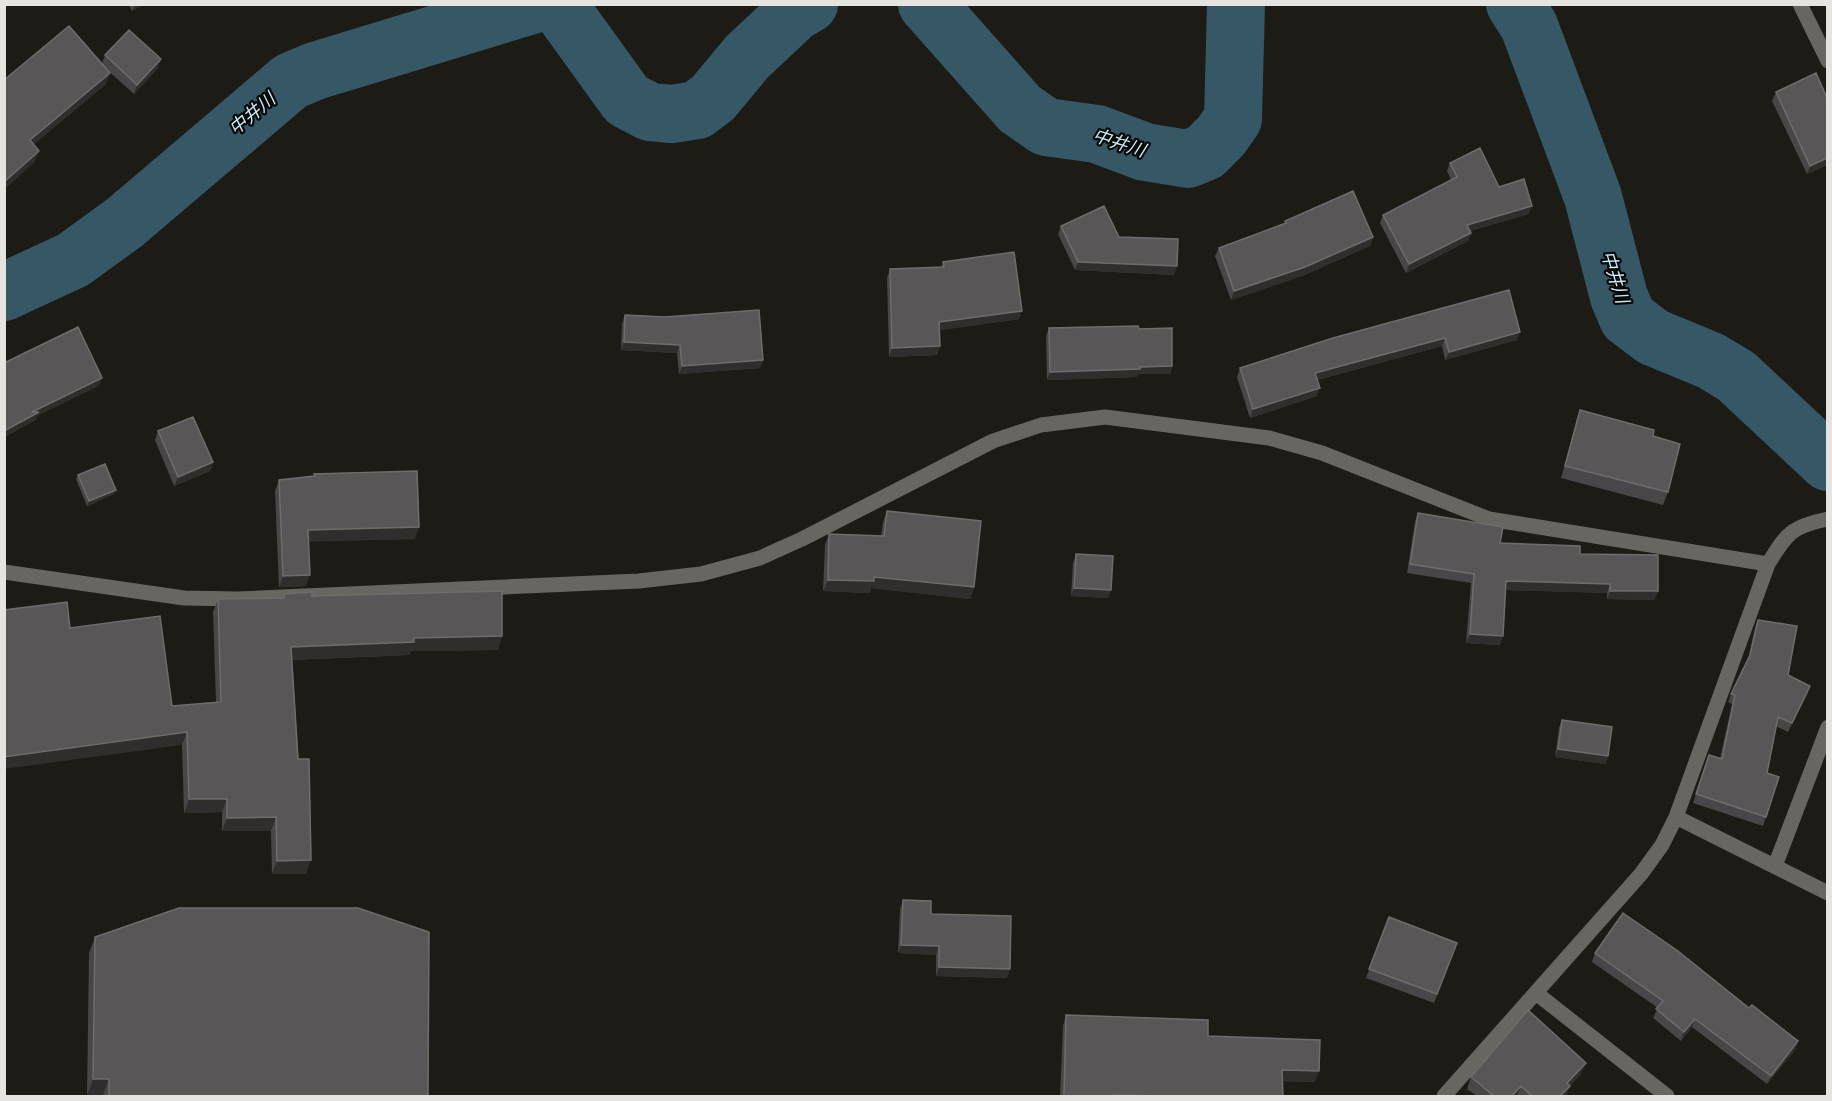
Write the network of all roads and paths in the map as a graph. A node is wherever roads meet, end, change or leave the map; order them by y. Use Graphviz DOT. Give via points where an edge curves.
graph roads {
  1 [pos="1800,4"];
  2 [pos="1827,61"];
  3 [pos="1827,519"];
  4 [pos="1768,564"];
  5 [pos="4,572"];
  6 [pos="1827,727"];
  7 [pos="1676,817"];
  8 [pos="1775,866"];
  9 [pos="1827,893"];
  10 [pos="1536,993"];
  11 [pos="1444,1096"];
  12 [pos="1667,1096"];
  1 -- 2 [label="street"];
  3 -- 4 [label="street" via="1809,522 1785,536"];
  4 -- 5 [label="street" via="1489,519 1322,453 1269,438 1106,417 1041,426 993,441 802,539 760,558 701,574 639,581 237,599 184,598"];
  4 -- 7 [label="street"];
  6 -- 8 [label="street"];
  7 -- 8 [label="street"];
  7 -- 10 [label="street" via="1641,874"];
  8 -- 9 [label="street"];
  10 -- 11 [label="street"];
  10 -- 12 [label="street"];
}
